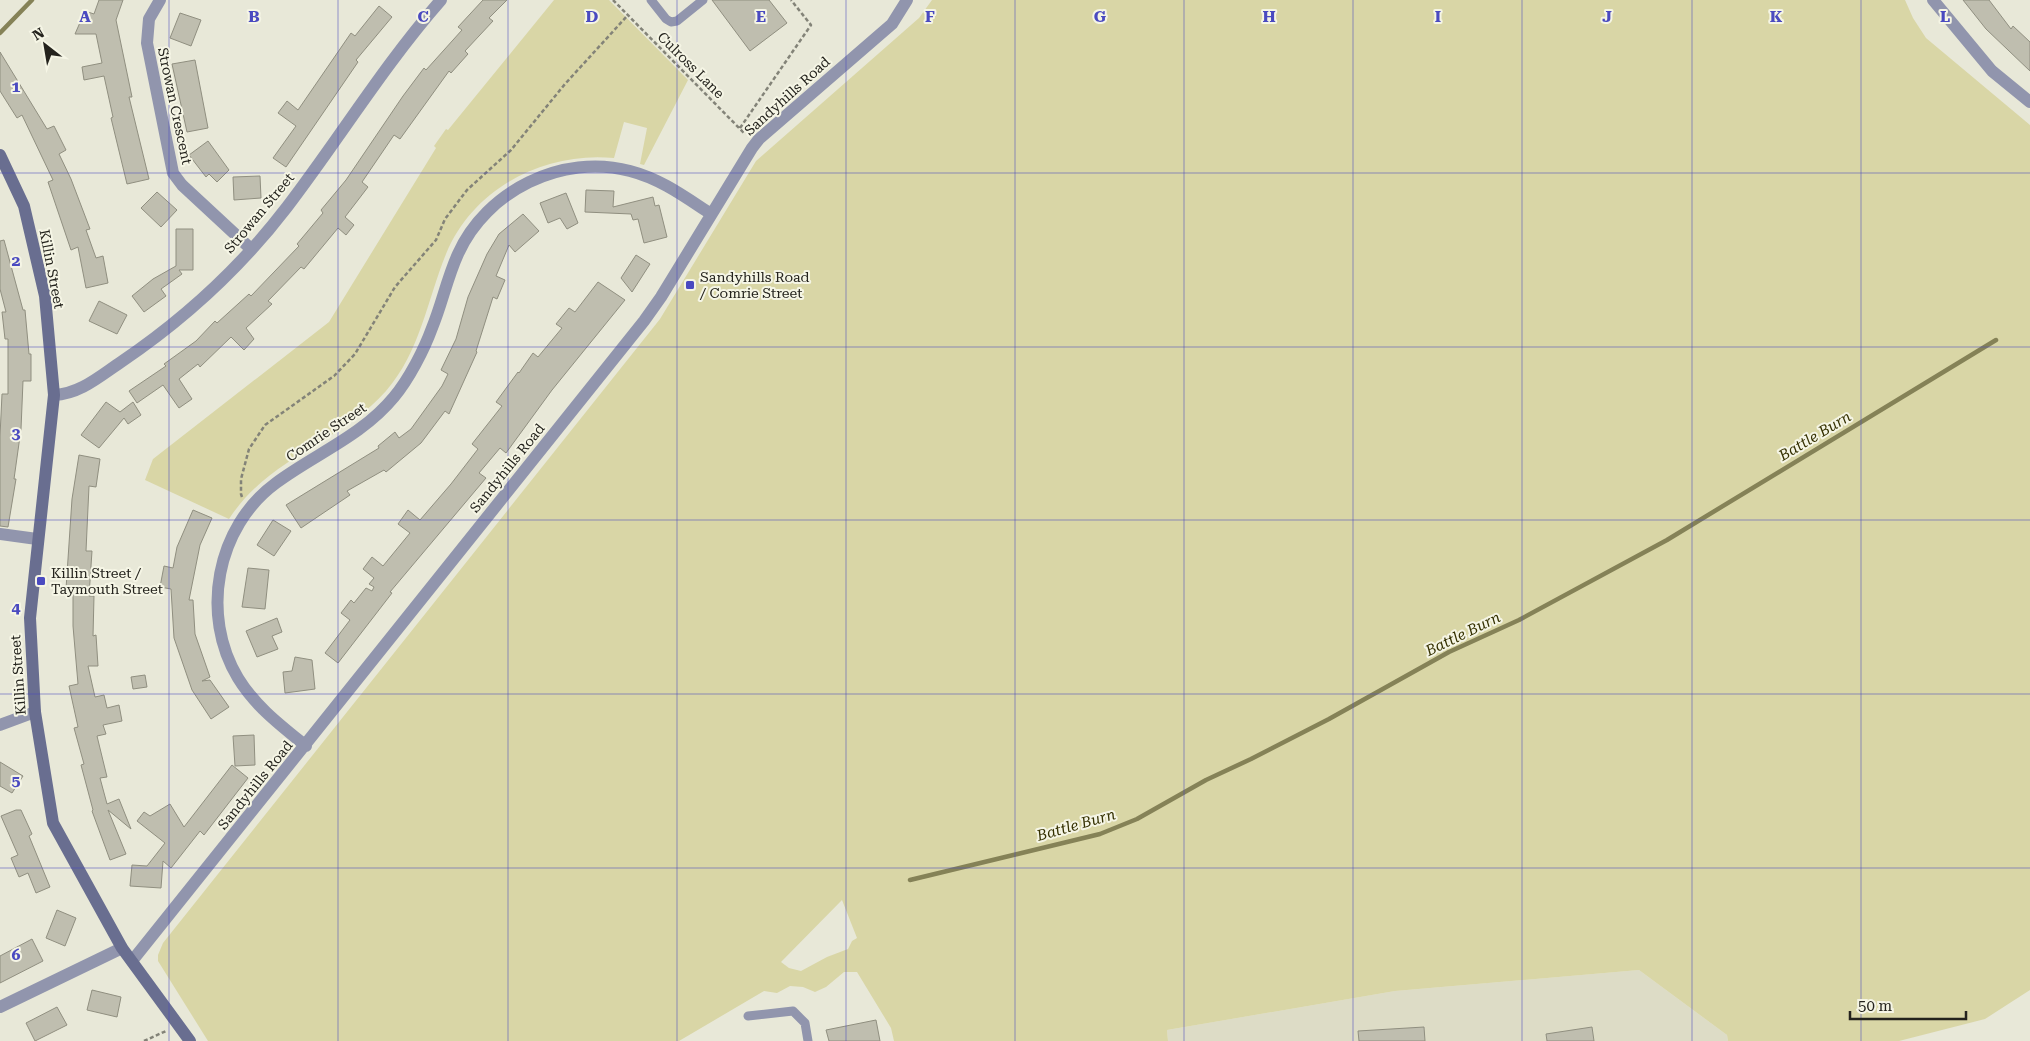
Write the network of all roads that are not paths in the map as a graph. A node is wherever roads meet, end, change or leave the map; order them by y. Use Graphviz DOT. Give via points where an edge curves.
graph roads {
  1 [pos="160,0"];
  2 [pos="441,0"];
  3 [pos="651,0"];
  4 [pos="703,0"];
  5 [pos="907,0"];
  6 [pos="1934,0"];
  7 [pos="2030,102"];
  8 [pos="2,162"];
  9 [pos="711,214"];
  10 [pos="251,249"];
  11 [pos="54,396"];
  12 [pos="0,534"];
  13 [pos="37,539"];
  14 [pos="35,712"];
  15 [pos="0,725"];
  16 [pos="306,746"];
  17 [pos="122,948"];
  18 [pos="132,961"];
  19 [pos="0,1007"];
  20 [pos="748,1016"];
  21 [pos="190,1041"];
  22 [pos="808,1041"];
  1 -- 10 [label="street, Strowan Crescent" via="149,19 146,36 172,172"];
  2 -- 10 [label="street, Strowan Street" via="377,80 286,208"];
  3 -- 4 [label="lane" via="671,22"];
  5 -- 9 [label="street, Sandyhills Road" via="892,24 755,144"];
  6 -- 7 [label="street" via="1992,71"];
  8 -- 11 [label="main road, Killin Street" via="24,206 45,296"];
  9 -- 16 [label="street, Sandyhills Road" via="648,316"];
  9 -- 16 [label="street, Comrie Street" via="660,182 619,168 592,166 567,170 543,176 511,192 484,214 464,242 432,330 394,397 366,425 276,483 249,509 231,539 222,564 217,604 221,635 232,666 250,696 272,719"];
  10 -- 11 [label="street, Strowan Street" via="199,301 148,343 79,389"];
  11 -- 13 [label="main road, Killin Street"];
  12 -- 13 [label="street"];
  13 -- 14 [label="main road, Killin Street" via="30,618"];
  14 -- 15 [label="street"];
  14 -- 17 [label="main road, Killin Street" via="53,823"];
  16 -- 18 [label="street, Sandyhills Road"];
  17 -- 18 [label="main road, Killin Street"];
  17 -- 19 [label="street"];
  18 -- 21 [label="main road, Killin Street"];
  20 -- 22 [label="lane" via="793,1011 805,1022"];
}
